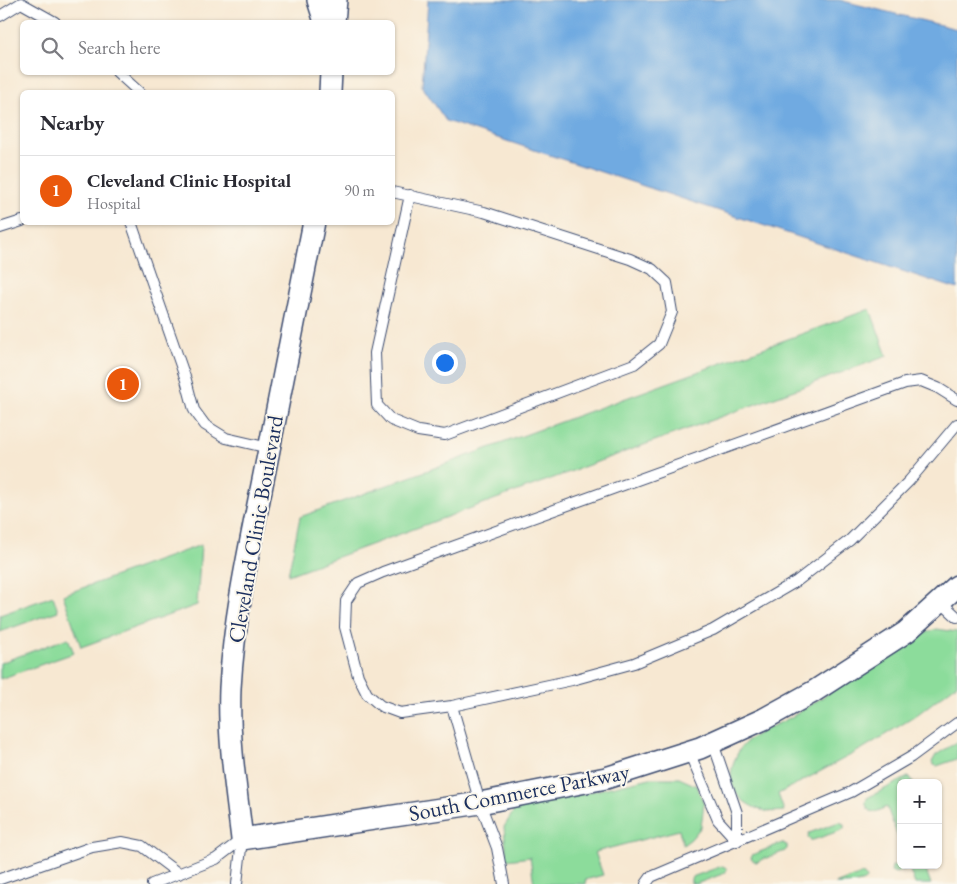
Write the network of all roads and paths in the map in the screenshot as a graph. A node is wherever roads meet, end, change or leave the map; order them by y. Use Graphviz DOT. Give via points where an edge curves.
graph roads {
  1 [pos="318,0"];
  2 [pos="336,0"];
  3 [pos="0,16"];
  4 [pos="52,20"];
  5 [pos="324,20"];
  6 [pos="334,20"];
  7 [pos="120,75"];
  8 [pos="331,75"];
  9 [pos="137,90"];
  10 [pos="330,90"];
  11 [pos="395,193"];
  12 [pos="410,196"];
  13 [pos="20,222"];
  14 [pos="132,225"];
  15 [pos="313,225"];
  16 [pos="0,228"];
  17 [pos="957,400"];
  18 [pos="957,424"];
  19 [pos="269,448"];
  20 [pos="957,586"];
  21 [pos="941,602"];
  22 [pos="957,617"];
  23 [pos="452,706"];
  24 [pos="957,723"];
  25 [pos="713,742"];
  26 [pos="689,752"];
  27 [pos="480,803"];
  28 [pos="242,839"];
  29 [pos="737,841"];
  30 [pos="179,874"];
  31 [pos="0,879"];
  32 [pos="152,884"];
  33 [pos="237,884"];
  34 [pos="504,884"];
  35 [pos="646,884"];
  1 -- 5 [label="street"];
  2 -- 6 [label="street"];
  3 -- 4 [label="lane" via="22,3"];
  7 -- 9 [label="lane"];
  8 -- 10 [label="street"];
  11 -- 12 [label="lane"];
  12 -- 12 [label="lane" via="375,353 377,405 391,420 418,431 445,435 634,364 658,344 672,312 667,283 652,269 484,212"];
  13 -- 16 [label="lane"];
  14 -- 19 [label="lane" via="194,410 205,425 226,438"];
  15 -- 19 [label="street, Cleveland Clinic Boulevard"];
  17 -- 23 [label="lane" via="921,381 905,383 358,583 346,601 344,627 358,676 367,694 381,706 400,714"];
  18 -- 23 [label="lane" via="909,481 850,540 797,581 713,630 634,663"];
  19 -- 28 [label="street, Cleveland Clinic Boulevard" via="240,599 230,690 231,737"];
  20 -- 21 [label="street, South Commerce Parkway"];
  21 -- 22 [label="lane"];
  21 -- 25 [label="street, South Commerce Parkway" via="906,632 813,692"];
  23 -- 27 [label="lane"];
  24 -- 29 [label="lane" via="911,758 851,792"];
  25 -- 26 [label="street, South Commerce Parkway"];
  25 -- 29 [label="lane" via="737,813"];
  26 -- 27 [label="street, South Commerce Parkway" via="606,778"];
  26 -- 29 [label="lane" via="718,820"];
  27 -- 28 [label="street, South Commerce Parkway"];
  27 -- 34 [label="lane" via="497,848"];
  28 -- 30 [label="lane" via="216,859"];
  28 -- 33 [label="lane"];
  29 -- 35 [label="lane" via="651,877"];
  30 -- 31 [label="lane" via="142,846 122,842 92,847"];
  30 -- 32 [label="lane"];
}
